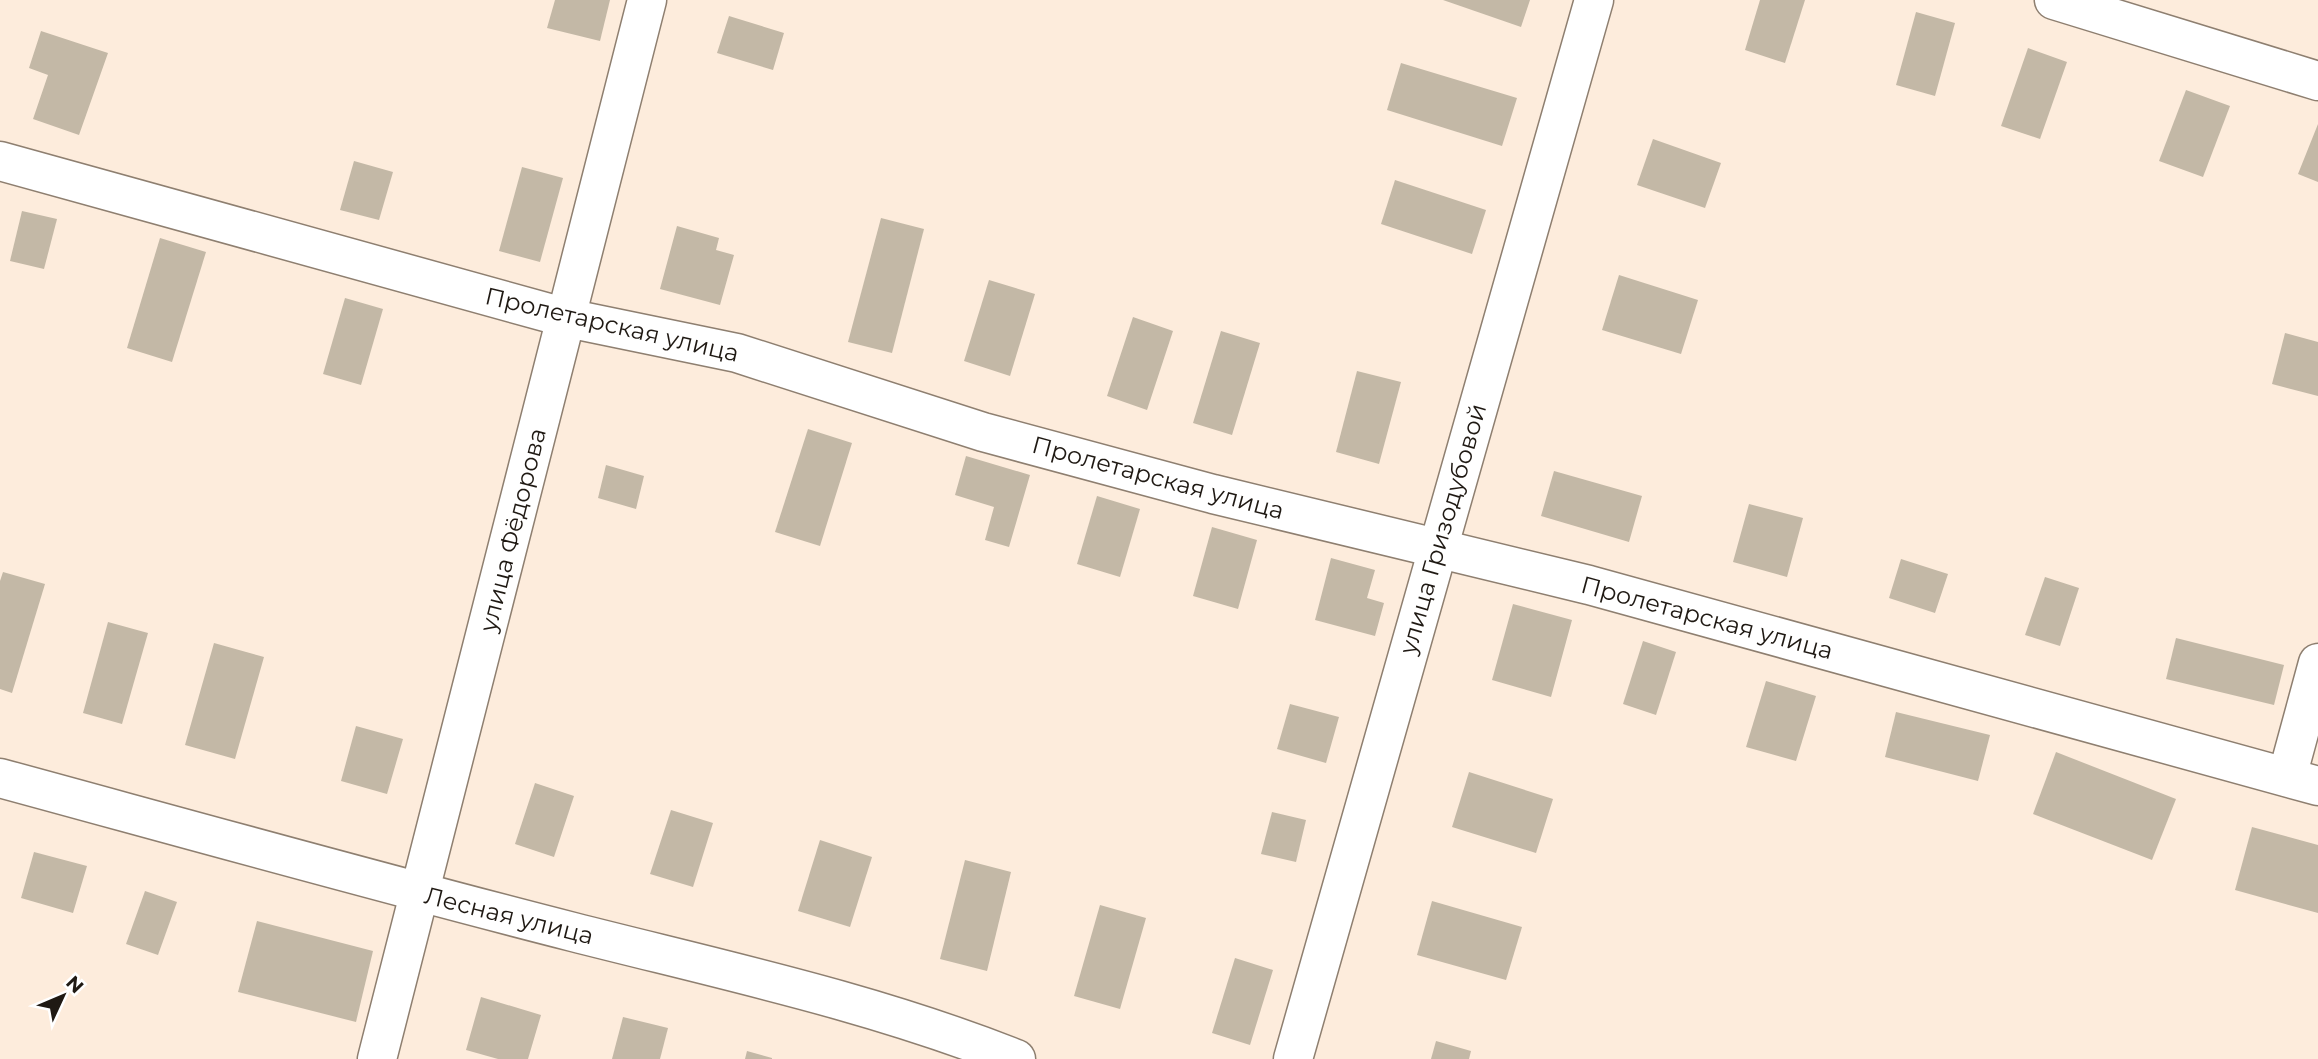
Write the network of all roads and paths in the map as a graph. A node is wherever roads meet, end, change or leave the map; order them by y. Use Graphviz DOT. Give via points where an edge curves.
graph roads {
  1 [pos="647,0"];
  2 [pos="1594,0"];
  3 [pos="2054,0"];
  4 [pos="2318,81"];
  5 [pos="0,161"];
  6 [pos="567,318"];
  7 [pos="1437,549"];
  8 [pos="2318,663"];
  9 [pos="0,778"];
  10 [pos="2303,782"];
  11 [pos="420,893"];
  12 [pos="377,1059"];
  13 [pos="1016,1059"];
  14 [pos="1293,1059"];
  1 -- 6 [label="street, улица Фёдорова"];
  2 -- 7 [label="street, улица Гризодубовой"];
  3 -- 4 [label="street"];
  5 -- 6 [label="street, Пролетарская улица"];
  6 -- 7 [label="street, Пролетарская улица" via="737,353 983,432"];
  6 -- 11 [label="street, улица Фёдорова"];
  7 -- 10 [label="street, Пролетарская улица" via="1589,586"];
  7 -- 14 [label="street, улица Гризодубовой"];
  8 -- 10 [label="street"];
  9 -- 11 [label="street, Лесная улица"];
  11 -- 12 [label="street, улица Фёдорова"];
  11 -- 13 [label="street, Лесная улица" via="886,1013"];
}
